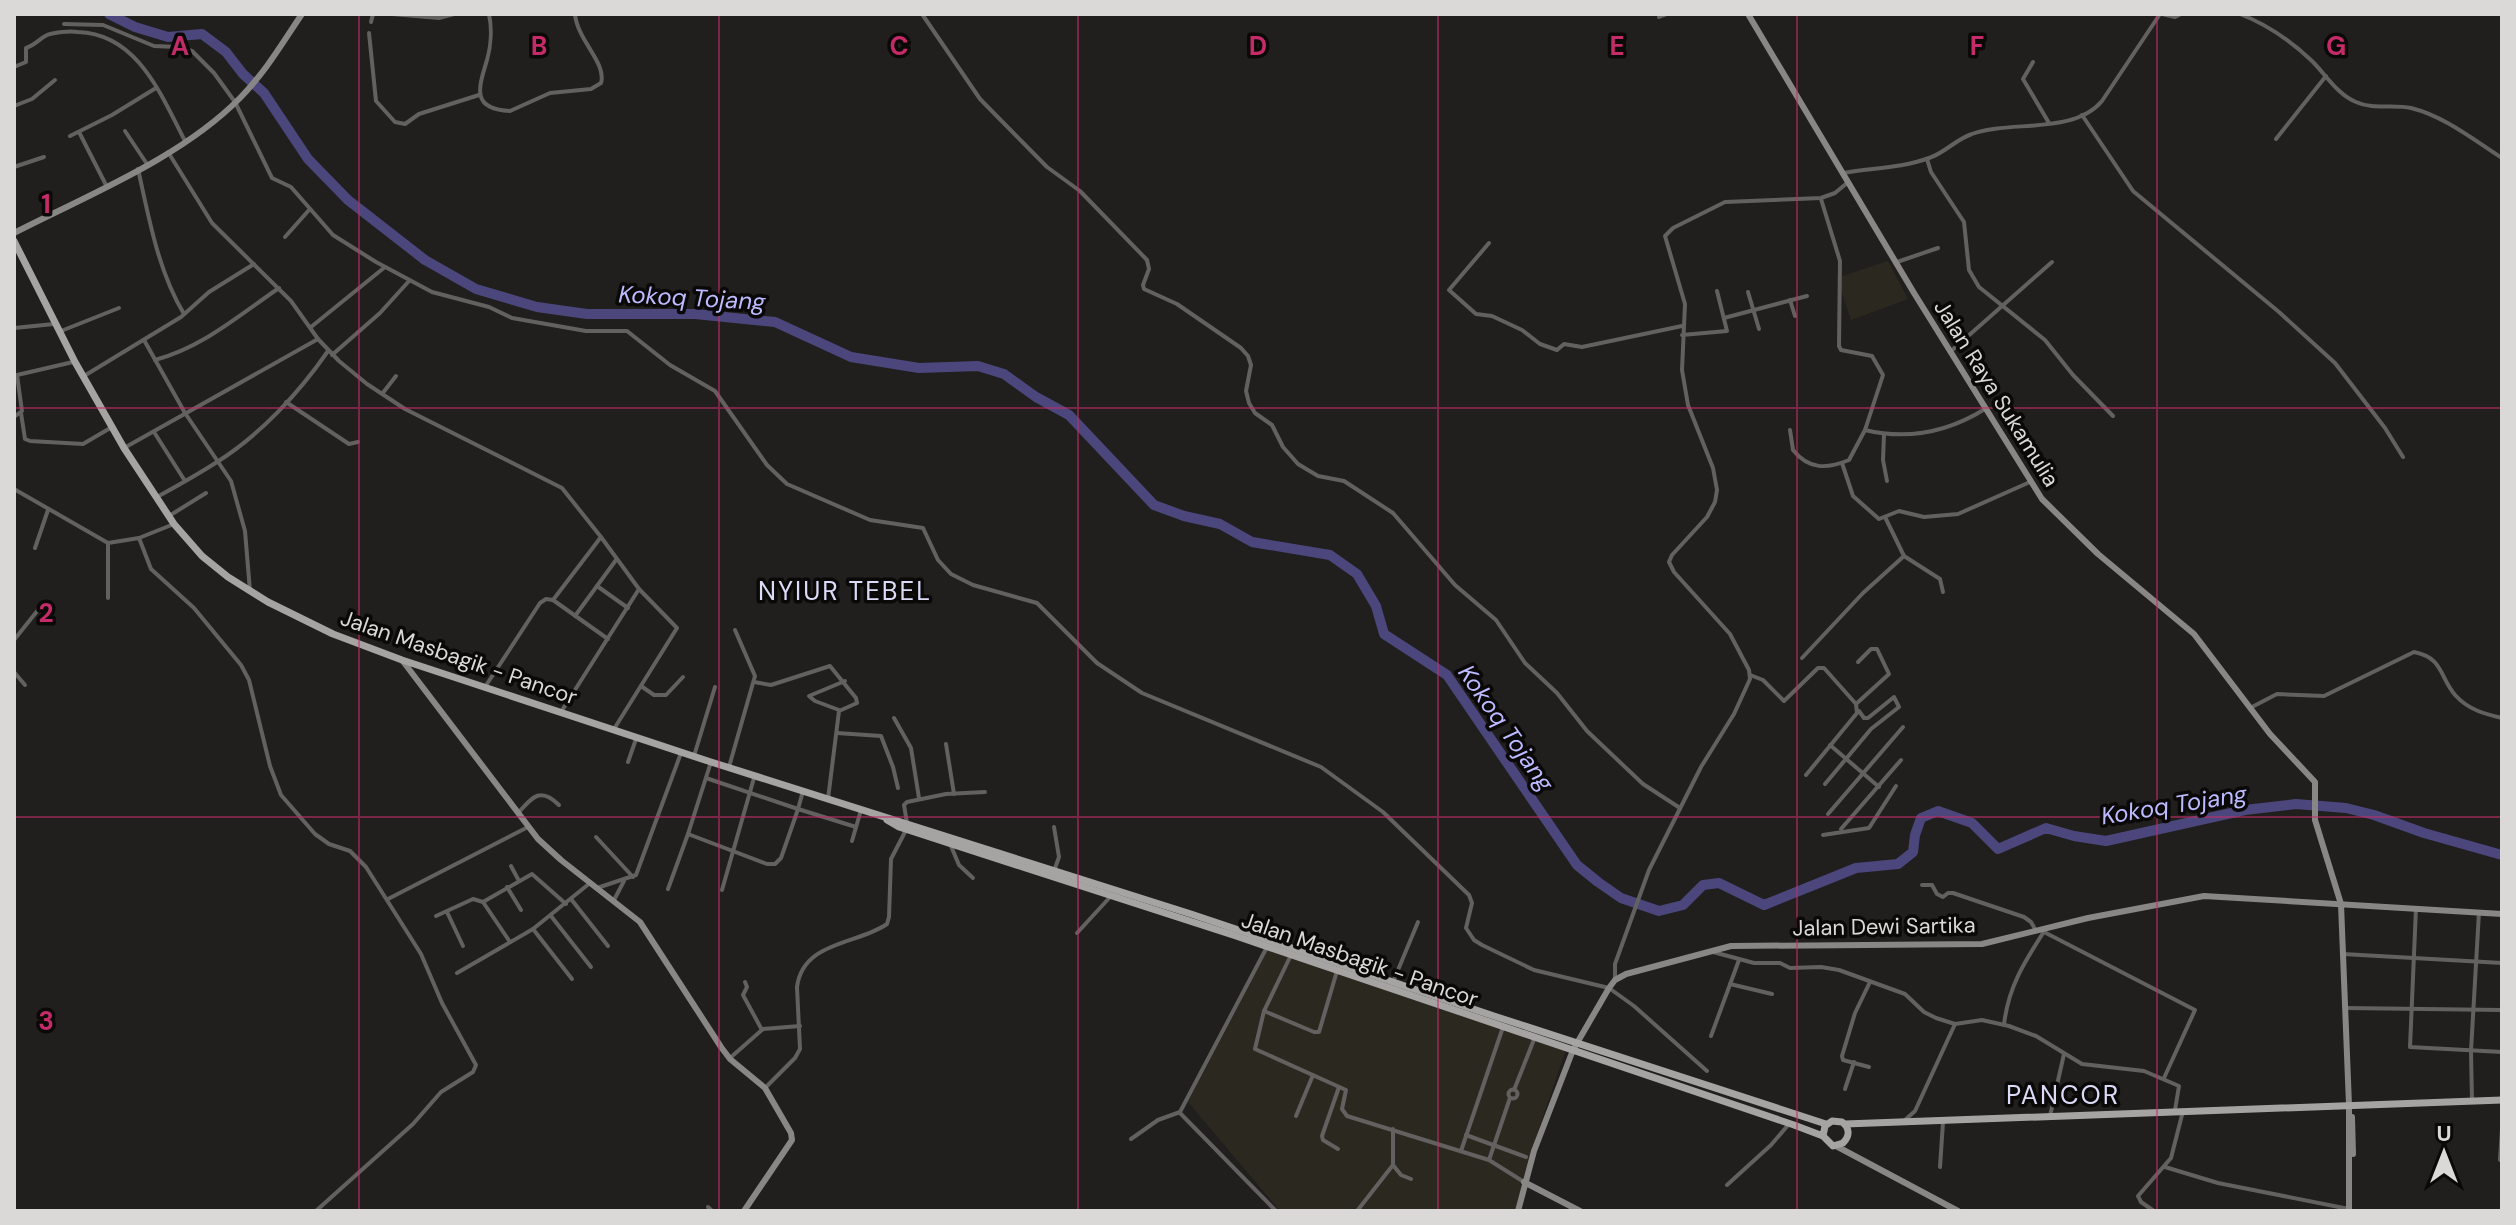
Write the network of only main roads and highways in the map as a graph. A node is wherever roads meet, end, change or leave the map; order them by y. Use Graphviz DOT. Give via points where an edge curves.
graph roads {
  1 [pos="14,241"];
  2 [pos="907,826"];
  3 [pos="1053,874"];
  4 [pos="1149,904"];
  5 [pos="1268,944"];
  6 [pos="1574,1047"];
  7 [pos="2502,1100"];
  8 [pos="1826,1124"];
  9 [pos="1845,1124"];
  10 [pos="1823,1136"];
  1 -- 2 [label="main road, Jalan Masbagik - Pancor" via="75,362 171,520 214,567 250,591 333,634 402,660"];
  2 -- 3 [label="main road, Jalan Masbagik - Pancor"];
  2 -- 3 [label="main road, Jalan Masbagik - Pancor"];
  3 -- 4 [label="main road, Jalan Masbagik - Pancor"];
  3 -- 4 [label="main road, Jalan Masbagik - Pancor"];
  4 -- 5 [label="main road, Jalan Masbagik - Pancor"];
  5 -- 6 [label="main road, Jalan Masbagik - Pancor"];
  5 -- 6 [label="main road, Jalan Masbagik - Pancor"];
  6 -- 8 [label="main road, Jalan Masbagik - Pancor"];
  6 -- 10 [label="main road, Jalan Masbagik - Pancor"];
  7 -- 9 [label="main road"];
  8 -- 9 [label="main road"];
  8 -- 10 [label="main road"];
  9 -- 10 [label="main road" via="1843,1143 1836,1146"];
}
